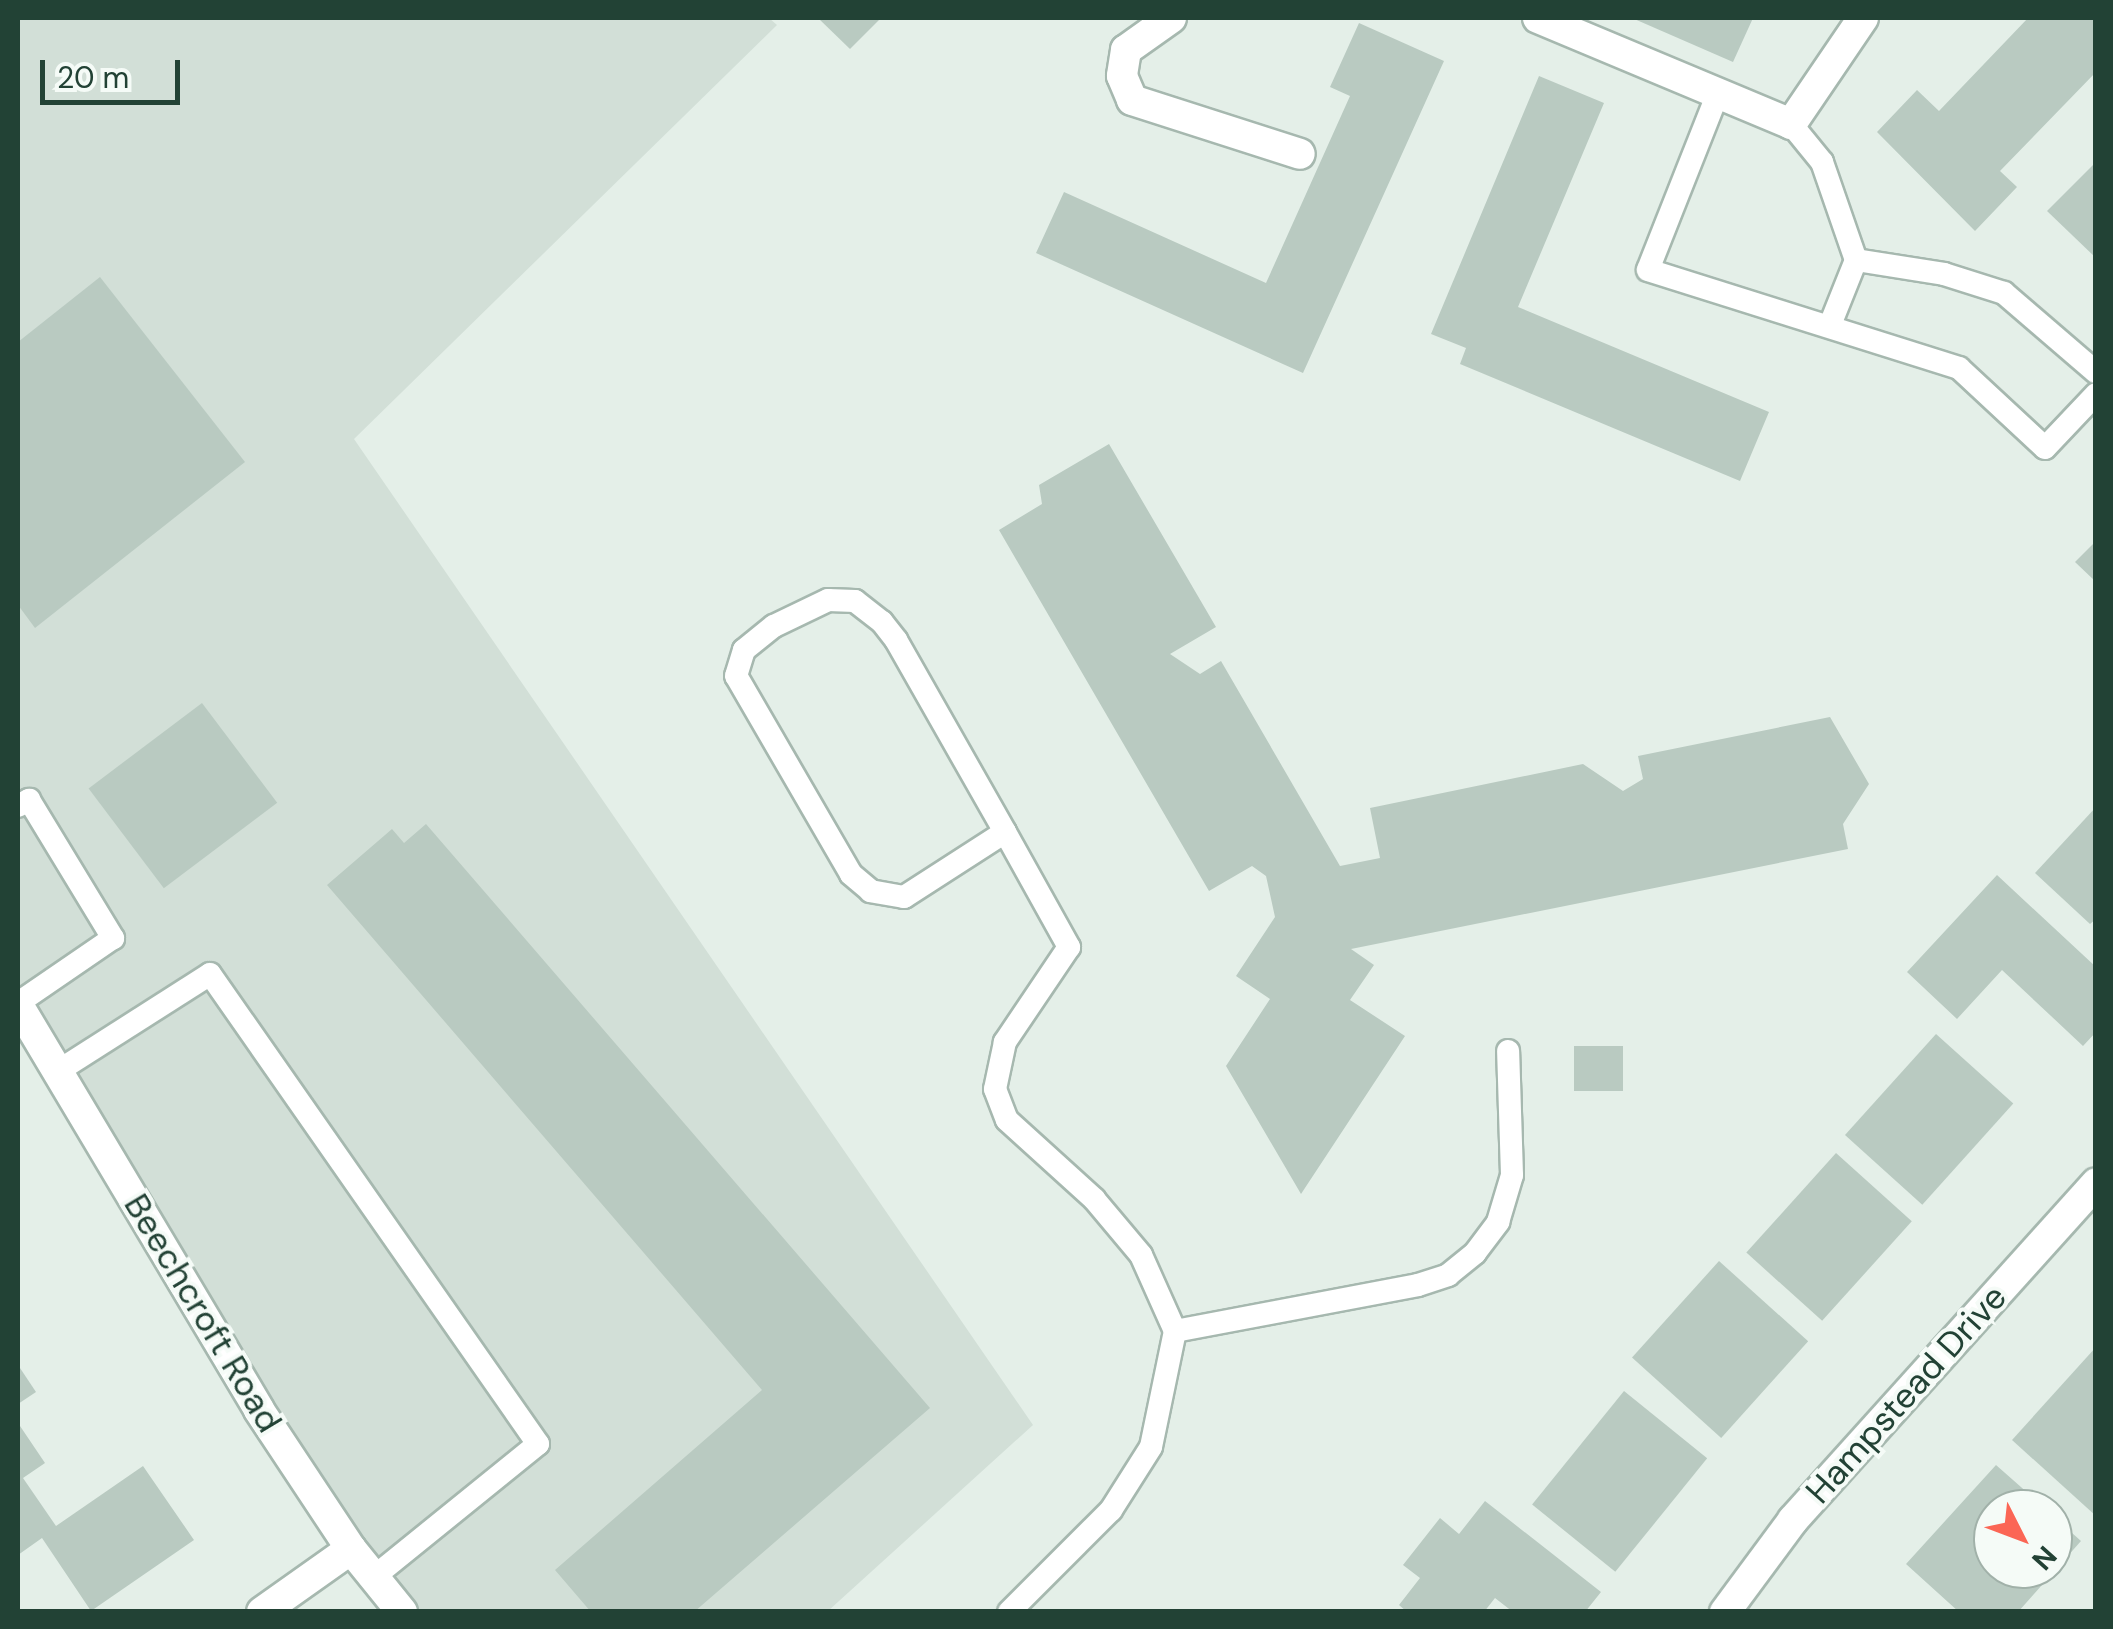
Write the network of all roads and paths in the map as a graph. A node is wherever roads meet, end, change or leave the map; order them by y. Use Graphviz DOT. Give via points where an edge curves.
graph roads {
  1 [pos="1538,18"];
  2 [pos="1863,18"];
  3 [pos="1149,22"];
  4 [pos="1718,93"];
  5 [pos="1791,124"];
  6 [pos="1300,154"];
  7 [pos="1856,260"];
  8 [pos="1830,325"];
  9 [pos="2096,372"];
  10 [pos="2096,394"];
  11 [pos="18,806"];
  12 [pos="1005,832"];
  13 [pos="18,1004"];
  14 [pos="1508,1051"];
  15 [pos="58,1071"];
  16 [pos="2096,1183"];
  17 [pos="1175,1331"];
  18 [pos="351,1549"];
  19 [pos="374,1577"];
  20 [pos="262,1612"];
  21 [pos="402,1612"];
  22 [pos="1009,1612"];
  23 [pos="1725,1612"];
  1 -- 4 [label="street"];
  2 -- 5 [label="street"];
  3 -- 6 [label="street" via="1126,50 1122,76 1132,100"];
  4 -- 5 [label="street"];
  4 -- 8 [label="lane" via="1648,270"];
  5 -- 7 [label="lane" via="1822,162"];
  7 -- 8 [label="lane"];
  7 -- 9 [label="lane" via="1944,274 2004,293"];
  8 -- 10 [label="lane" via="1959,368 2046,448"];
  11 -- 13 [label="lane" via="29,800 113,938"];
  12 -- 12 [label="lane" via="896,640 855,601 828,600 774,626 744,650 736,676 850,874 871,890 904,898"];
  12 -- 17 [label="lane" via="1069,947 1005,1042 995,1089 1007,1120 1094,1199 1141,1254"];
  13 -- 15 [label="street, Beechcroft Road"];
  14 -- 17 [label="lane" via="1512,1175 1498,1222 1475,1253 1448,1275 1418,1285"];
  15 -- 18 [label="street, Beechcroft Road" via="258,1410"];
  15 -- 19 [label="lane" via="210,974 538,1444"];
  16 -- 23 [label="street, Hampstead Drive" via="1793,1520"];
  17 -- 22 [label="lane" via="1151,1447 1111,1510"];
  18 -- 19 [label="street, Beechcroft Road"];
  18 -- 20 [label="street"];
  19 -- 21 [label="street, Beechcroft Road"];
}
